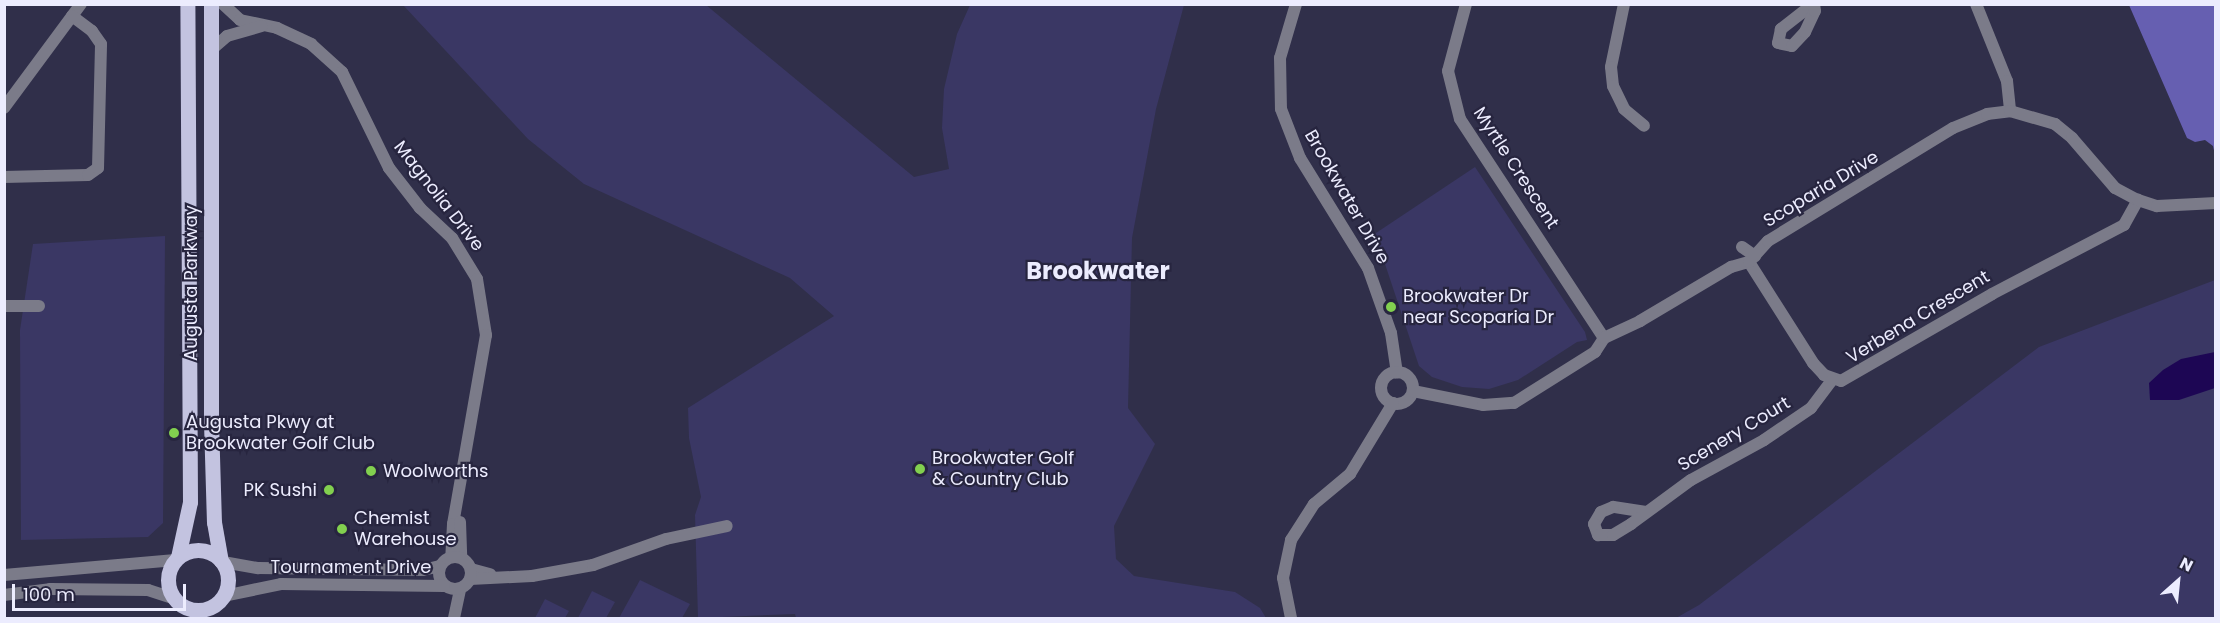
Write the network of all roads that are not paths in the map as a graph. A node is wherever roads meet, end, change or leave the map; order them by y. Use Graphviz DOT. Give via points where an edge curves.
graph roads {
  1 [pos="81,4"];
  2 [pos="187,4"];
  3 [pos="211,4"];
  4 [pos="223,4"];
  5 [pos="1296,4"];
  6 [pos="1466,4"];
  7 [pos="1624,4"];
  8 [pos="1976,4"];
  9 [pos="72,16"];
  10 [pos="263,25"];
  11 [pos="211,50"];
  12 [pos="4,108"];
  13 [pos="2010,111"];
  14 [pos="1644,126"];
  15 [pos="4,177"];
  16 [pos="2138,200"];
  17 [pos="2216,203"];
  18 [pos="1742,247"];
  19 [pos="1752,259"];
  20 [pos="4,306"];
  21 [pos="39,306"];
  22 [pos="1604,338"];
  23 [pos="1397,373"];
  24 [pos="1833,379"];
  25 [pos="1413,391"];
  26 [pos="1393,404"];
  27 [pos="1646,512"];
  28 [pos="727,526"];
  29 [pos="177,558"];
  30 [pos="456,558"];
  31 [pos="222,561"];
  32 [pos="440,566"];
  33 [pos="470,574"];
  34 [pos="4,575"];
  35 [pos="451,587"];
  36 [pos="4,595"];
  37 [pos="223,597"];
  38 [pos="177,601"];
  39 [pos="454,617"];
  40 [pos="185,618"];
  41 [pos="216,618"];
  42 [pos="1291,618"];
  1 -- 9 [label="street"];
  2 -- 29 [label="main road, Augusta Parkway" via="190,502"];
  3 -- 11 [label="main road, Augusta Parkway"];
  4 -- 10 [label="street, Magnolia Drive" via="240,20"];
  5 -- 23 [label="street, Brookwater Drive" via="1280,58 1281,109 1300,158 1368,268 1391,333"];
  6 -- 22 [label="street, Myrtle Crescent" via="1449,71 1460,119"];
  7 -- 14 [label="street" via="1611,67 1613,86 1624,109"];
  8 -- 13 [label="street" via="2007,81"];
  9 -- 12 [label="street"];
  9 -- 15 [label="street" via="92,31 101,44 98,168 88,175"];
  10 -- 11 [label="street" via="227,36"];
  10 -- 30 [label="street, Magnolia Drive" via="311,44 342,72 389,168 420,208 452,238 477,279 486,335 458,512"];
  11 -- 31 [label="main road, Augusta Parkway" via="211,422 214,522"];
  13 -- 16 [label="street, Scoparia Drive" via="2055,124 2115,188"];
  13 -- 19 [label="street, Scoparia Drive" via="1971,119 1953,128 1768,241"];
  16 -- 17 [label="street, Scoparia Drive" via="2157,206"];
  16 -- 24 [label="street, Verbena Crescent" via="2124,225 1992,294 1850,379"];
  18 -- 19 [label="street"];
  19 -- 22 [label="street, Scoparia Drive"];
  19 -- 24 [label="street, Verbena Crescent" via="1813,363"];
  20 -- 21 [label="street"];
  22 -- 25 [label="street, Scoparia Drive" via="1595,352 1514,403 1471,404"];
  23 -- 25 [label="street" via="1410,379"];
  23 -- 26 [label="street" via="1382,384 1382,394"];
  24 -- 27 [label="street, Scenery Court" via="1811,408"];
  25 -- 26 [label="street" via="1407,401"];
  26 -- 42 [label="street" via="1350,474 1314,504 1291,540 1283,579"];
  28 -- 33 [label="street" via="666,539 593,565 532,576"];
  29 -- 31 [label="main road" via="205,550"];
  29 -- 34 [label="street"];
  29 -- 38 [label="main road" via="168,574"];
  30 -- 32 [label="street"];
  30 -- 33 [label="street"];
  31 -- 32 [label="street, Tournament Drive" via="258,568 423,570"];
  31 -- 37 [label="main road" via="229,579"];
  32 -- 35 [label="street" via="439,577"];
  33 -- 35 [label="street"];
  35 -- 37 [label="street, Tournament Drive" via="280,584"];
  35 -- 39 [label="street"];
  36 -- 38 [label="street" via="50,589 148,590"];
  37 -- 38 [label="main road" via="206,609 187,608"];
  37 -- 41 [label="main road"];
  38 -- 40 [label="main road"];
}
